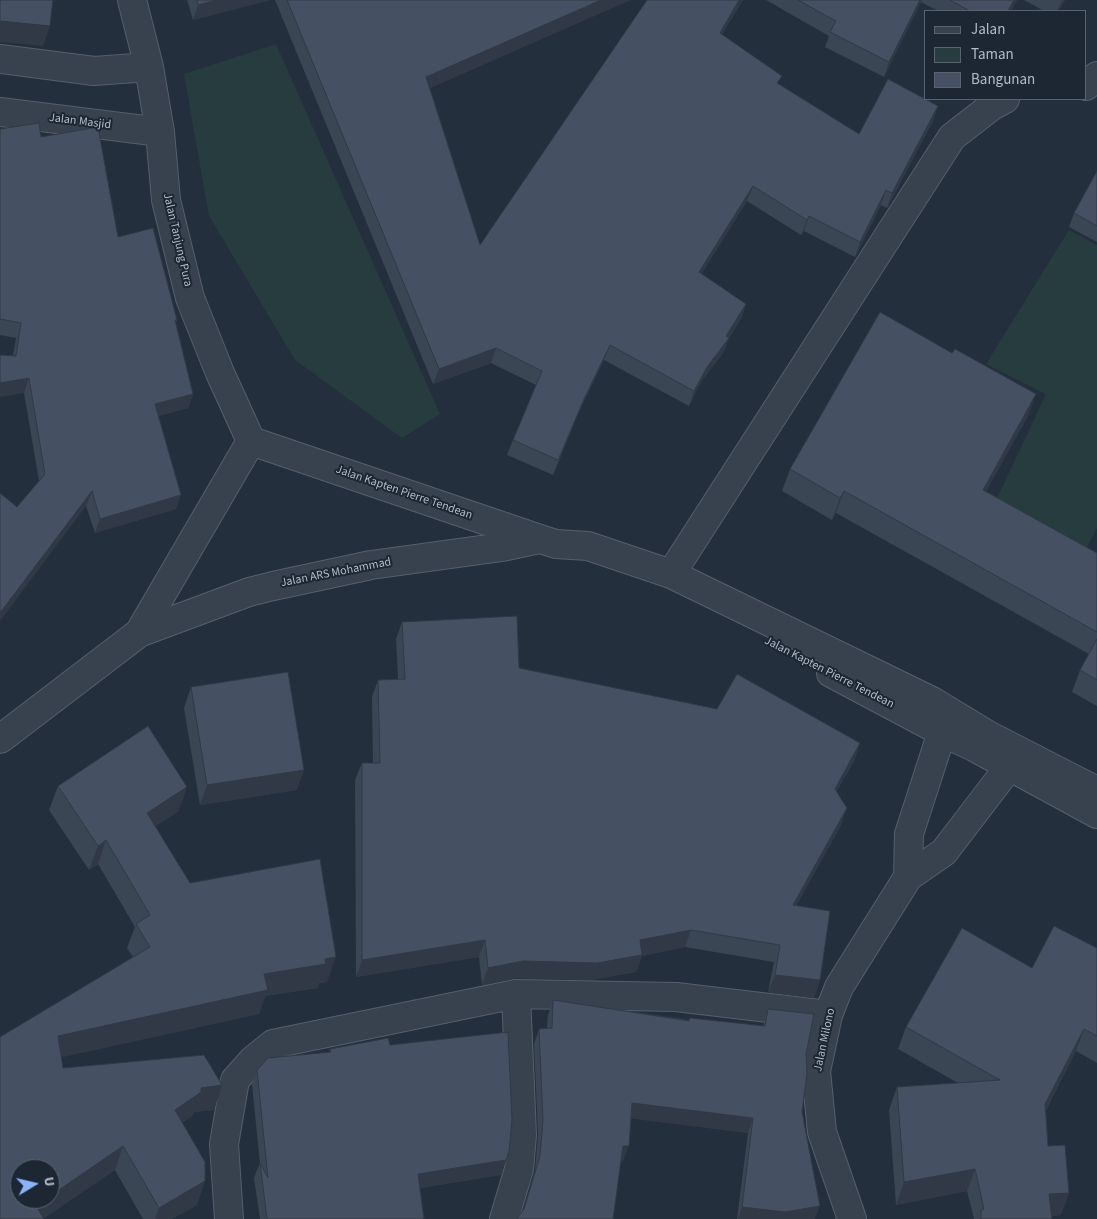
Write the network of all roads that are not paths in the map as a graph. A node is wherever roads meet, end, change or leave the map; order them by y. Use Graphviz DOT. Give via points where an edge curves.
graph roads {
  1 [pos="132,0"];
  2 [pos="0,59"];
  3 [pos="149,67"];
  4 [pos="1097,76"];
  5 [pos="1087,85"];
  6 [pos="1003,100"];
  7 [pos="0,112"];
  8 [pos="160,132"];
  9 [pos="252,441"];
  10 [pos="548,541"];
  11 [pos="671,574"];
  12 [pos="139,633"];
  13 [pos="942,732"];
  14 [pos="0,739"];
  15 [pos="979,739"];
  16 [pos="1010,767"];
  17 [pos="1097,791"];
  18 [pos="1097,814"];
  19 [pos="908,877"];
  20 [pos="516,994"];
  21 [pos="828,1014"];
  22 [pos="229,1219"];
  23 [pos="504,1219"];
  24 [pos="852,1219"];
  1 -- 3 [label="street, Jalan Tanjung Pura"];
  2 -- 3 [label="street" via="94,70"];
  3 -- 8 [label="street, Jalan Tanjung Pura"];
  4 -- 5 [label="street"];
  6 -- 11 [label="street" via="952,137"];
  7 -- 8 [label="street, Jalan Masjid"];
  8 -- 9 [label="street, Jalan Tanjung Pura" via="166,200 190,298"];
  9 -- 10 [label="street, Jalan Kapten Pierre Tendean"];
  9 -- 12 [label="street, Jalan ARS Mohammad"];
  10 -- 11 [label="street, Jalan Kapten Pierre Tendean" via="588,546"];
  10 -- 12 [label="street, Jalan ARS Mohammad" via="371,565 272,586"];
  10 -- 13 [label="street, Jalan Kapten Pierre Tendean" via="584,562 662,590 848,681"];
  11 -- 15 [label="street, Jalan Kapten Pierre Tendean" via="932,701"];
  12 -- 14 [label="street, Jalan ARS Mohammad"];
  13 -- 15 [label="street, Jalan Kapten Pierre Tendean"];
  13 -- 19 [label="street" via="909,834"];
  15 -- 16 [label="street, Jalan Kapten Pierre Tendean"];
  15 -- 17 [label="street, Jalan Kapten Pierre Tendean"];
  16 -- 18 [label="street, Jalan Kapten Pierre Tendean"];
  16 -- 19 [label="street" via="944,852"];
  19 -- 21 [label="street, Jalan Milono" via="839,987"];
  20 -- 21 [label="street" via="676,997"];
  20 -- 22 [label="street" via="273,1044 235,1080 224,1144"];
  20 -- 23 [label="street" via="522,1135 519,1169"];
  21 -- 24 [label="street, Jalan Milono" via="816,1071 822,1132"];
}
